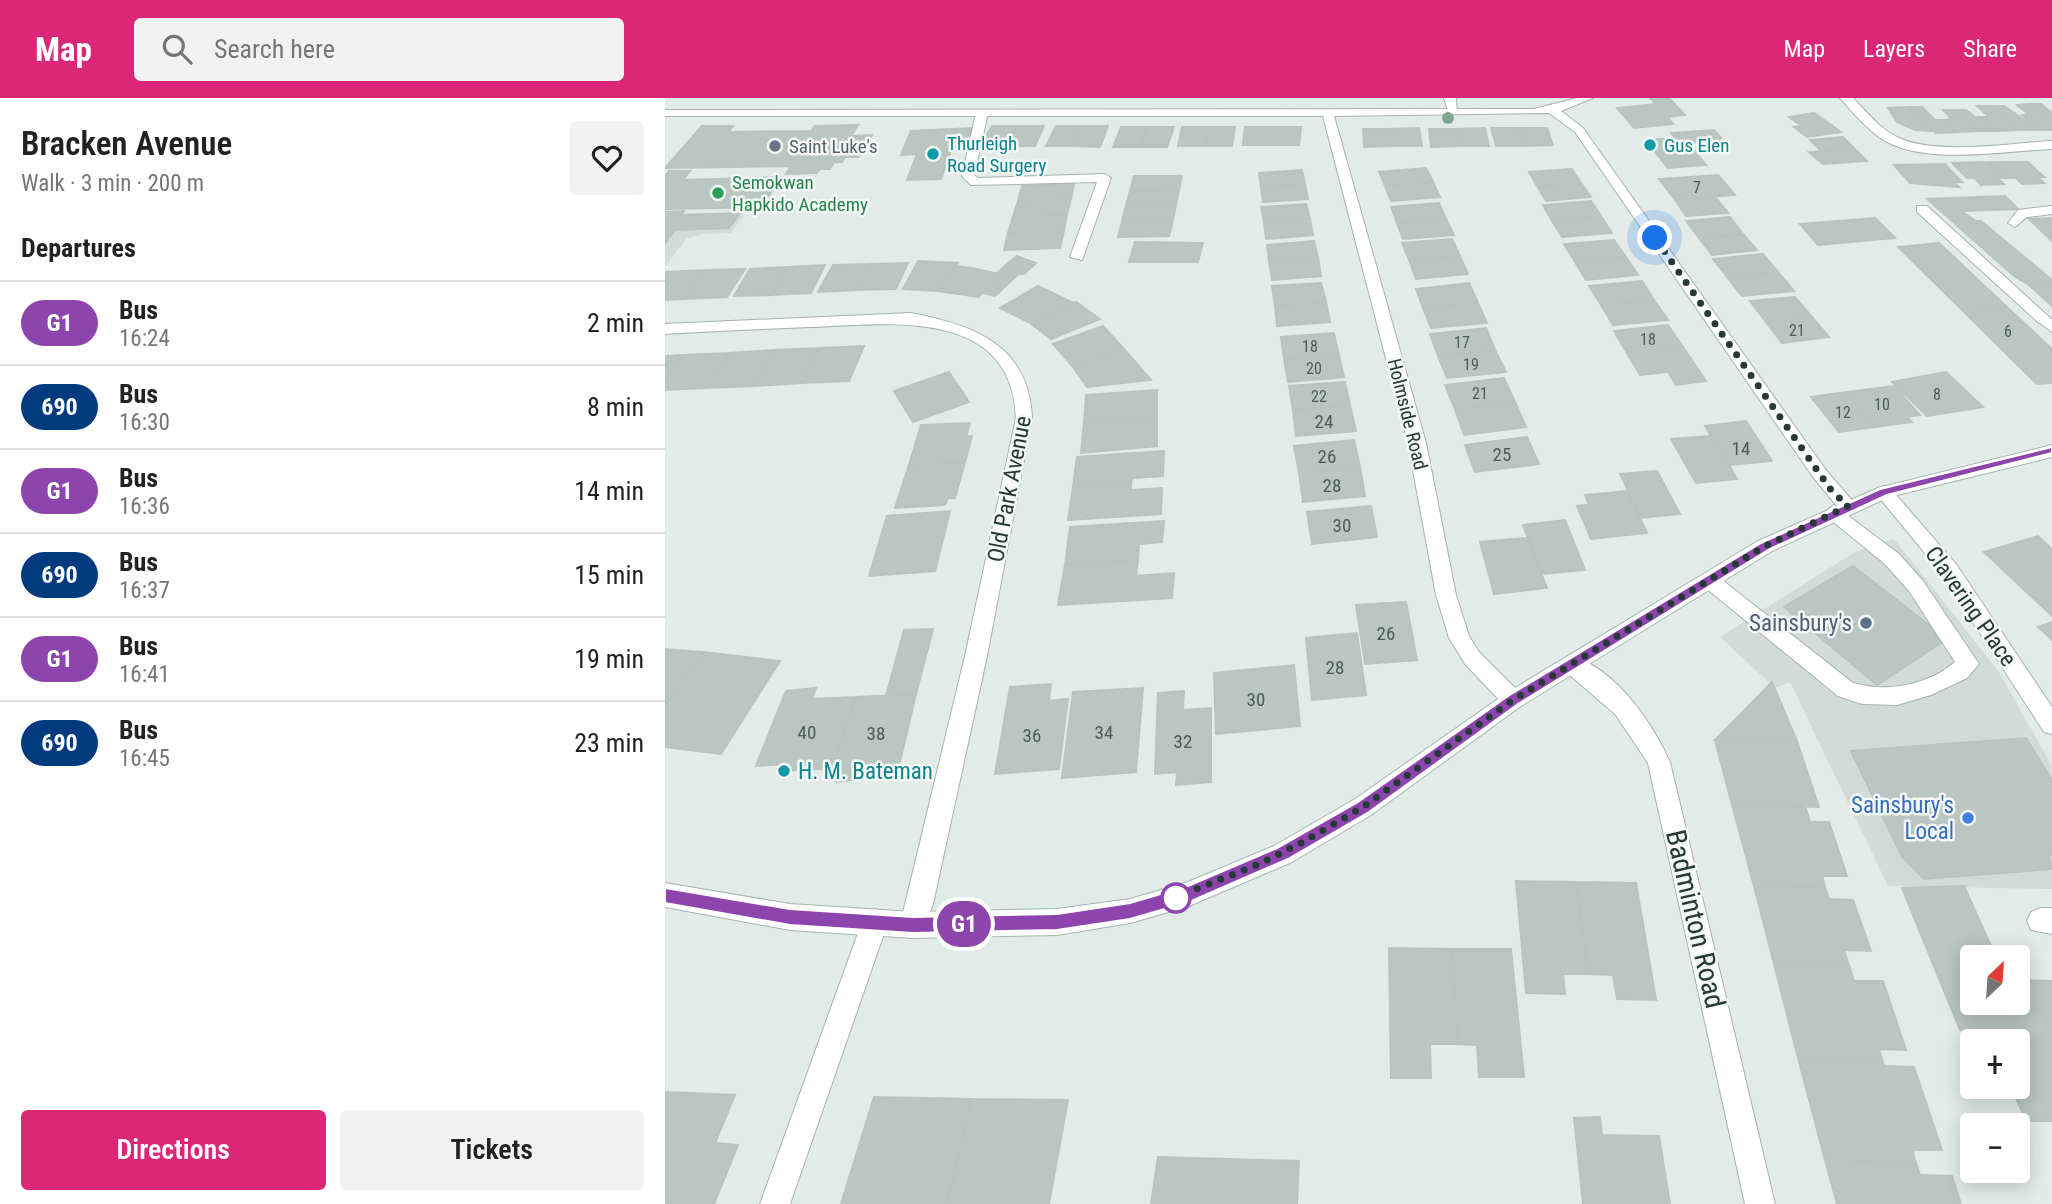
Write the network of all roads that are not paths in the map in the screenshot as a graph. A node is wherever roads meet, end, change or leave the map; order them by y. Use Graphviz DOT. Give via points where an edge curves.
graph roads {
  1 [pos="743,98"];
  2 [pos="1450,98"];
  3 [pos="1587,98"];
  4 [pos="1846,98"];
  5 [pos="1552,110"];
  6 [pos="1329,112"];
  7 [pos="1453,112"];
  8 [pos="666,113"];
  9 [pos="728,113"];
  10 [pos="982,113"];
  11 [pos="2052,145"];
  12 [pos="1922,209"];
  13 [pos="2052,210"];
  14 [pos="2015,223"];
  15 [pos="1077,257"];
  16 [pos="2048,323"];
  17 [pos="665,328"];
  18 [pos="2052,451"];
  19 [pos="1884,492"];
  20 [pos="1841,509"];
  21 [pos="1709,580"];
  22 [pos="1573,665"];
  23 [pos="1513,700"];
  24 [pos="2052,725"];
  25 [pos="665,895"];
  26 [pos="876,922"];
  27 [pos="913,925"];
  28 [pos="775,1204"];
  29 [pos="1760,1204"];
  1 -- 9 [label="street"];
  2 -- 7 [label="street"];
  3 -- 5 [label="street"];
  4 -- 11 [label="street" via="1892,140 1903,144 1941,149"];
  5 -- 7 [label="street"];
  5 -- 20 [label="street" via="1579,130"];
  6 -- 7 [label="street"];
  6 -- 10 [label="street"];
  6 -- 23 [label="street, Holmside Road" via="1417,443 1446,595 1459,638"];
  8 -- 9 [label="street"];
  9 -- 10 [label="street"];
  10 -- 15 [label="street" via="968,176 975,182 1105,178"];
  12 -- 16 [label="street"];
  13 -- 14 [label="street" via="2023,213"];
  17 -- 27 [label="street, Old Park Avenue" via="882,318 937,322 979,338 1020,381 1026,397 1024,418 976,656"];
  18 -- 19 [label="street"];
  19 -- 20 [label="street"];
  19 -- 24 [label="street, Clavering Place" via="1949,569"];
  20 -- 21 [label="street"];
  20 -- 21 [label="street" via="1916,586 1968,664 1960,673 1907,693 1873,697 1846,690"];
  21 -- 22 [label="street"];
  22 -- 23 [label="street"];
  22 -- 29 [label="street, Badminton Road" via="1634,719 1659,762"];
  23 -- 27 [label="street" via="1363,807 1283,854 1189,894 1130,911 1057,922"];
  25 -- 26 [label="street" via="790,917"];
  26 -- 27 [label="street"];
  26 -- 28 [label="street"];
}
